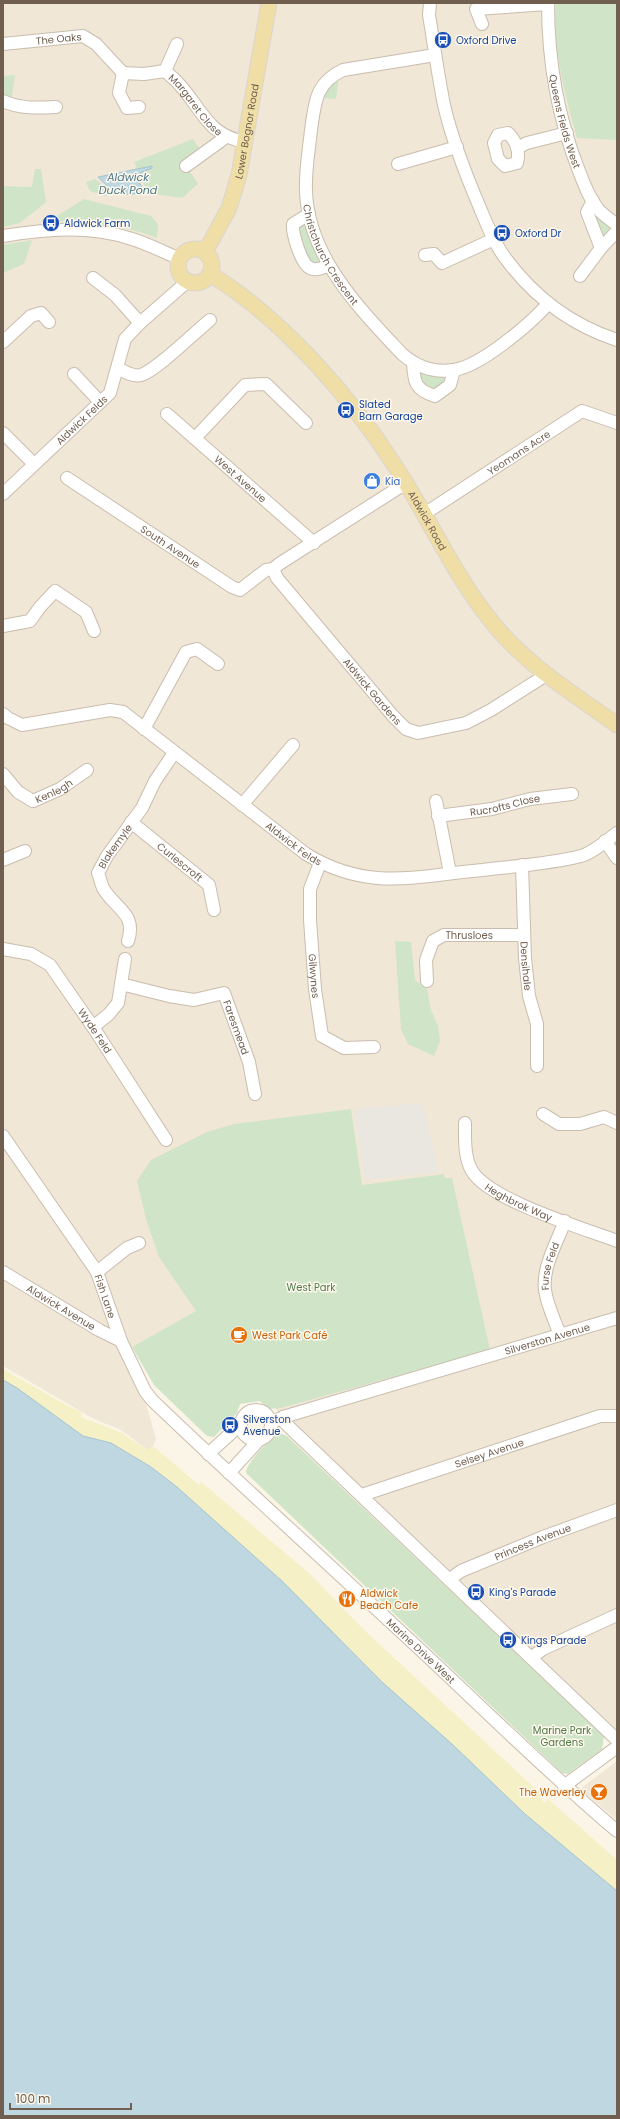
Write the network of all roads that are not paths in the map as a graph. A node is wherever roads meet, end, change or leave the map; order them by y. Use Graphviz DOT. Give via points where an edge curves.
graph roads {
  1 [pos="269,3"];
  2 [pos="430,3"];
  3 [pos="548,3"];
  4 [pos="475,6"];
  5 [pos="482,24"];
  6 [pos="3,44"];
  7 [pos="177,44"];
  8 [pos="435,55"];
  9 [pos="165,71"];
  10 [pos="123,73"];
  11 [pos="3,101"];
  12 [pos="56,107"];
  13 [pos="130,110"];
  14 [pos="567,133"];
  15 [pos="226,137"];
  16 [pos="245,142"];
  17 [pos="457,147"];
  18 [pos="517,148"];
  19 [pos="398,164"];
  20 [pos="186,166"];
  21 [pos="593,201"];
  22 [pos="309,214"];
  23 [pos="617,225"];
  24 [pos="617,231"];
  25 [pos="3,236"];
  26 [pos="494,239"];
  27 [pos="601,248"];
  28 [pos="205,252"];
  29 [pos="426,255"];
  30 [pos="180,259"];
  31 [pos="328,266"];
  32 [pos="210,274"];
  33 [pos="580,276"];
  34 [pos="93,278"];
  35 [pos="188,281"];
  36 [pos="548,304"];
  37 [pos="210,320"];
  38 [pos="49,322"];
  39 [pos="140,323"];
  40 [pos="617,340"];
  41 [pos="3,342"];
  42 [pos="413,363"];
  43 [pos="118,368"];
  44 [pos="454,370"];
  45 [pos="74,374"];
  46 [pos="100,402"];
  47 [pos="167,414"];
  48 [pos="306,423"];
  49 [pos="617,423"];
  50 [pos="3,433"];
  51 [pos="195,438"];
  52 [pos="34,464"];
  53 [pos="67,478"];
  54 [pos="406,484"];
  55 [pos="3,494"];
  56 [pos="424,514"];
  57 [pos="314,543"];
  58 [pos="274,569"];
  59 [pos="3,626"];
  60 [pos="94,631"];
  61 [pos="218,664"];
  62 [pos="546,675"];
  63 [pos="4,720"];
  64 [pos="617,725"];
  65 [pos="144,728"];
  66 [pos="293,745"];
  67 [pos="174,753"];
  68 [pos="87,770"];
  69 [pos="3,774"];
  70 [pos="572,794"];
  71 [pos="436,801"];
  72 [pos="242,805"];
  73 [pos="438,816"];
  74 [pos="131,822"];
  75 [pos="617,833"];
  76 [pos="604,841"];
  77 [pos="25,851"];
  78 [pos="617,858"];
  79 [pos="3,860"];
  80 [pos="320,862"];
  81 [pos="522,865"];
  82 [pos="450,873"];
  83 [pos="214,910"];
  84 [pos="524,935"];
  85 [pos="128,941"];
  86 [pos="3,949"];
  87 [pos="125,960"];
  88 [pos="426,981"];
  89 [pos="121,984"];
  90 [pos="93,1027"];
  91 [pos="374,1047"];
  92 [pos="537,1066"];
  93 [pos="255,1094"];
  94 [pos="543,1114"];
  95 [pos="465,1123"];
  96 [pos="617,1123"];
  97 [pos="3,1136"];
  98 [pos="166,1140"];
  99 [pos="565,1222"];
  100 [pos="617,1241"];
  101 [pos="139,1243"];
  102 [pos="3,1272"];
  103 [pos="97,1272"];
  104 [pos="617,1318"];
  105 [pos="560,1335"];
  106 [pos="121,1341"];
  107 [pos="617,1416"];
  108 [pos="283,1417"];
  109 [pos="270,1423"];
  110 [pos="241,1424"];
  111 [pos="260,1440"];
  112 [pos="208,1454"];
  113 [pos="229,1473"];
  114 [pos="362,1495"];
  115 [pos="617,1510"];
  116 [pos="450,1579"];
  117 [pos="617,1615"];
  118 [pos="532,1657"];
  119 [pos="617,1740"];
  120 [pos="617,1747"];
  121 [pos="564,1786"];
  122 [pos="617,1831"];
  1 -- 16 [label="main road, Lower Bognor Road"];
  2 -- 8 [label="street" via="429,15"];
  3 -- 4 [label="street"];
  3 -- 14 [label="street, Queens Fields West" via="551,61"];
  4 -- 5 [label="street"];
  6 -- 10 [label="street, The Oaks" via="83,36 96,44"];
  7 -- 9 [label="street, Margaret Close"];
  8 -- 17 [label="street" via="444,106"];
  8 -- 22 [label="street, Christchurch Crescent" via="342,70 321,86 316,98 307,164 306,191"];
  9 -- 10 [label="street, Margaret Close"];
  9 -- 15 [label="street, Margaret Close" via="179,84 200,114"];
  10 -- 13 [label="street" via="119,93"];
  11 -- 12 [label="street" via="31,108"];
  14 -- 18 [label="street"];
  14 -- 21 [label="street, Queens Fields West" via="575,160"];
  15 -- 16 [label="street, Margaret Close"];
  15 -- 20 [label="street, Margaret Close"];
  16 -- 28 [label="main road, Lower Bognor Road" via="229,208"];
  17 -- 19 [label="street"];
  17 -- 26 [label="street" via="472,190"];
  21 -- 23 [label="street, Queens Fields West" via="599,210"];
  21 -- 27 [label="street" via="588,212"];
  22 -- 31 [label="street, Christchurch Crescent"];
  22 -- 31 [label="street" via="293,224 292,233 306,265 317,270"];
  24 -- 27 [label="street"];
  25 -- 30 [label="street" via="35,231 85,229 131,239"];
  26 -- 29 [label="street" via="443,267 434,254"];
  26 -- 36 [label="street" via="522,279"];
  27 -- 33 [label="street"];
  28 -- 30 [label="main road" via="191,250"];
  28 -- 32 [label="main road" via="211,260"];
  30 -- 35 [label="main road" via="179,269"];
  31 -- 42 [label="street, Christchurch Crescent" via="390,341"];
  32 -- 35 [label="main road" via="203,281"];
  32 -- 54 [label="main road, Aldwick Road" via="237,291 297,346 352,408"];
  34 -- 39 [label="street" via="115,295"];
  35 -- 39 [label="street, Aldwick Felds"];
  36 -- 40 [label="street" via="593,332"];
  36 -- 44 [label="street, Christchurch Crescent" via="520,332 470,364"];
  37 -- 43 [label="street" via="141,375 130,374"];
  38 -- 41 [label="street" via="41,313 31,316"];
  39 -- 43 [label="street, Aldwick Felds" via="125,339"];
  42 -- 44 [label="street, Christchurch Crescent" via="434,370"];
  42 -- 44 [label="street" via="415,382 419,389 435,396 450,385"];
  43 -- 46 [label="street, Aldwick Felds" via="110,393"];
  45 -- 46 [label="street"];
  46 -- 52 [label="street, Aldwick Felds"];
  47 -- 51 [label="street, West Avenue"];
  48 -- 51 [label="street" via="266,384 245,385"];
  49 -- 56 [label="street, Yeomans Acre" via="582,411"];
  50 -- 52 [label="street"];
  51 -- 57 [label="street, West Avenue"];
  52 -- 55 [label="street, Aldwick Felds"];
  53 -- 58 [label="street, South Avenue" via="232,587 240,590 266,570"];
  54 -- 56 [label="main road, Aldwick Road"];
  54 -- 57 [label="street"];
  56 -- 62 [label="main road, Aldwick Road" via="460,577 484,612 503,635"];
  57 -- 58 [label="street"];
  58 -- 62 [label="street, Aldwick Gardens" via="277,578 358,676 393,716 411,732 418,733 466,723"];
  59 -- 60 [label="street" via="30,621 55,591 86,612"];
  61 -- 65 [label="street" via="196,649 186,652"];
  62 -- 64 [label="main road, Aldwick Road"];
  63 -- 65 [label="street, Aldwick Felds" via="22,725 110,710 123,712"];
  65 -- 67 [label="street, Aldwick Felds"];
  66 -- 72 [label="street"];
  67 -- 72 [label="street, Aldwick Felds"];
  67 -- 74 [label="street, Blakemyle"];
  68 -- 69 [label="street, Kenlegh" via="60,789 33,801 18,792"];
  70 -- 73 [label="street, Rucrofts Close"];
  71 -- 73 [label="street"];
  72 -- 80 [label="street, Aldwick Felds"];
  73 -- 82 [label="street"];
  74 -- 83 [label="street, Curlescroft" via="209,885"];
  74 -- 85 [label="street, Blakemyle" via="98,873 104,888 130,919 132,930"];
  75 -- 76 [label="street, Aldwick Felds"];
  76 -- 78 [label="street"];
  76 -- 81 [label="street, Aldwick Felds" via="583,856"];
  77 -- 79 [label="street"];
  80 -- 82 [label="street, Aldwick Felds" via="344,872 395,880"];
  80 -- 91 [label="street, Gilwynes" via="310,889 310,920 315,989 322,1036 344,1048"];
  81 -- 82 [label="street, Aldwick Felds"];
  81 -- 84 [label="street, Densihale"];
  84 -- 88 [label="street, Thrusloes" via="444,935 433,941 426,960"];
  84 -- 92 [label="street, Densihale" via="529,996 537,1024"];
  86 -- 90 [label="street, Wyde Feld" via="32,954 50,965"];
  87 -- 89 [label="street"];
  89 -- 90 [label="street" via="118,1003"];
  89 -- 93 [label="street, Faresmead" via="194,1000 230,992"];
  90 -- 98 [label="street, Wyde Feld"];
  94 -- 96 [label="street" via="559,1124 580,1124 604,1117"];
  95 -- 99 [label="street, Heghbrok Way" via="465,1146 472,1171 488,1187"];
  97 -- 103 [label="street, Fish Lane"];
  99 -- 100 [label="street, Heghbrok Way"];
  99 -- 105 [label="street, Furse Feld" via="545,1278 545,1290"];
  101 -- 103 [label="street" via="127,1248"];
  102 -- 106 [label="street, Aldwick Avenue" via="98,1330"];
  103 -- 106 [label="street, Fish Lane"];
  104 -- 105 [label="street, Silverston Avenue"];
  105 -- 108 [label="street, Silverston Avenue"];
  106 -- 112 [label="street, Fish Lane" via="145,1391"];
  107 -- 114 [label="street, Selsey Avenue" via="600,1416"];
  108 -- 109 [label="street, Silverston Avenue"];
  108 -- 114 [label="street" via="286,1423"];
  109 -- 110 [label="street" via="266,1414 257,1410 247,1412"];
  109 -- 111 [label="street" via="269,1431"];
  110 -- 111 [label="street" via="246,1437"];
  110 -- 112 [label="street"];
  111 -- 113 [label="street"];
  112 -- 113 [label="street, Marine Drive West"];
  113 -- 121 [label="street, Marine Drive West"];
  114 -- 116 [label="street"];
  115 -- 116 [label="street, Princess Avenue" via="536,1540 461,1571"];
  116 -- 118 [label="street"];
  117 -- 118 [label="street" via="543,1649"];
  118 -- 119 [label="street"];
  120 -- 121 [label="street"];
  121 -- 122 [label="street, Marine Drive West"];
}
